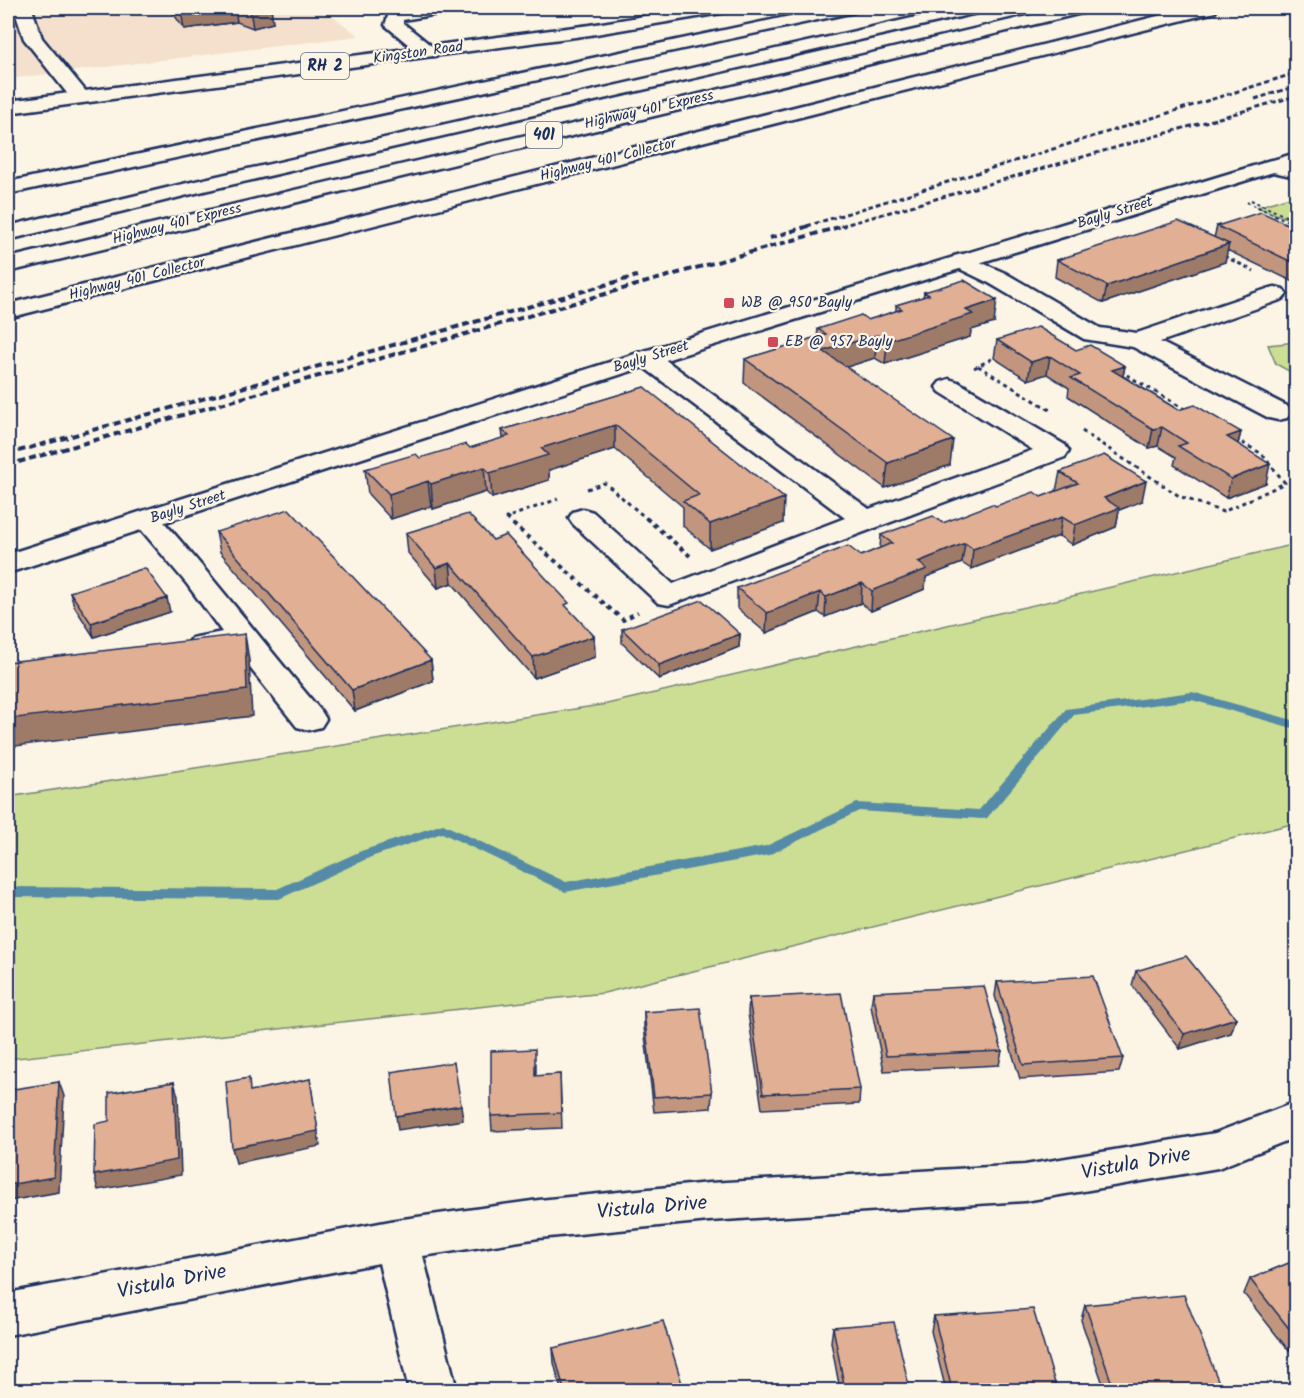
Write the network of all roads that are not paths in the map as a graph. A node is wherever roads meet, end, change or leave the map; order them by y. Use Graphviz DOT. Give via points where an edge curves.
graph roads {
  1 [pos="444,8"];
  2 [pos="721,8"];
  3 [pos="850,8"];
  4 [pos="977,8"];
  5 [pos="1082,8"];
  6 [pos="1209,8"];
  7 [pos="19,11"];
  8 [pos="428,52"];
  9 [pos="81,98"];
  10 [pos="8,107"];
  11 [pos="1296,159"];
  12 [pos="1271,166"];
  13 [pos="1296,171"];
  14 [pos="204,185"];
  15 [pos="8,188"];
  16 [pos="8,219"];
  17 [pos="8,233"];
  18 [pos="962,261"];
  19 [pos="8,266"];
  20 [pos="1275,294"];
  21 [pos="8,311"];
  22 [pos="1139,341"];
  23 [pos="646,358"];
  24 [pos="949,387"];
  25 [pos="1278,412"];
  26 [pos="583,518"];
  27 [pos="866,519"];
  28 [pos="147,520"];
  29 [pos="8,564"];
  30 [pos="243,638"];
  31 [pos="177,648"];
  32 [pos="309,719"];
  33 [pos="1296,1119"];
  34 [pos="396,1240"];
  35 [pos="8,1314"];
  36 [pos="433,1390"];
  1 -- 8 [label="main road" via="395,17 394,25"];
  2 -- 8 [label="main road, Kingston Road / RH 2"];
  3 -- 15 [label="main road"];
  4 -- 14 [label="main road, Highway 401 Express / 401"];
  5 -- 19 [label="main road, Highway 401 Express / 401"];
  6 -- 21 [label="main road, Highway 401 Collector / 401"];
  7 -- 9 [label="main road" via="33,39"];
  8 -- 9 [label="main road, Kingston Road / RH 2"];
  9 -- 10 [label="main road, Kingston Road / RH 2"];
  11 -- 12 [label="main road, Bayly Street"];
  12 -- 13 [label="main road"];
  12 -- 18 [label="main road, Bayly Street"];
  14 -- 16 [label="main road"];
  14 -- 17 [label="main road, Highway 401 Express / 401"];
  18 -- 22 [label="main road" via="1093,334"];
  18 -- 23 [label="main road, Bayly Street"];
  20 -- 22 [label="main road"];
  22 -- 25 [label="main road"];
  23 -- 27 [label="main road"];
  23 -- 28 [label="main road, Bayly Street"];
  24 -- 27 [label="main road" via="1055,451"];
  26 -- 27 [label="main road" via="669,596"];
  28 -- 29 [label="main road, Bayly Street"];
  28 -- 30 [label="main road"];
  30 -- 31 [label="main road"];
  30 -- 32 [label="main road"];
  33 -- 34 [label="main road, Vistula Drive" via="1218,1150 1025,1183 709,1203 539,1219"];
  34 -- 35 [label="main road, Vistula Drive"];
  34 -- 36 [label="main road"];
}
